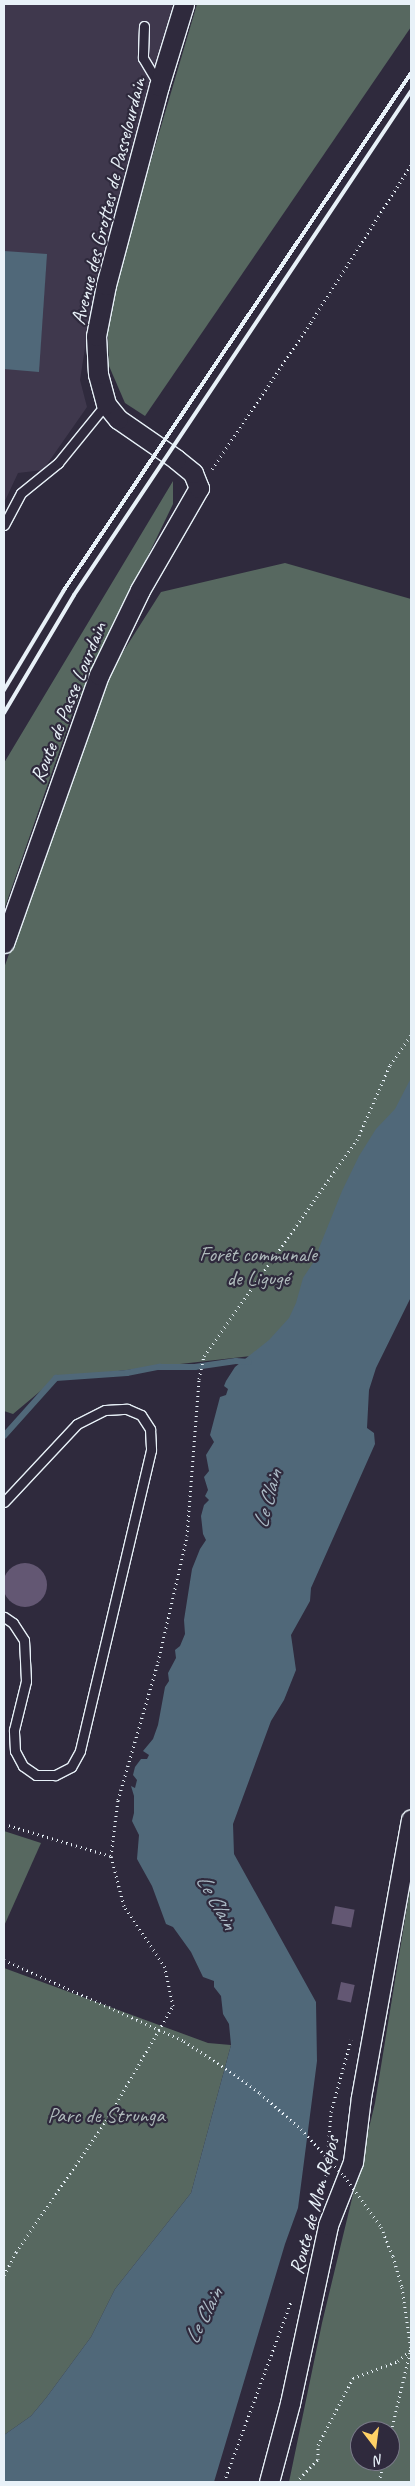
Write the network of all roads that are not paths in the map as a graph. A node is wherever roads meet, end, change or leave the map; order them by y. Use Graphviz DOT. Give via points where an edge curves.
graph roads {
  1 [pos="184,4"];
  2 [pos="144,26"];
  3 [pos="159,86"];
  4 [pos="106,404"];
  5 [pos="199,488"];
  6 [pos="4,525"];
  7 [pos="4,944"];
  8 [pos="4,1502"];
  9 [pos="4,1617"];
  10 [pos="411,1819"];
  11 [pos="269,2482"];
  1 -- 3 [label="street, Avenue des Grottes de Passelourdain"];
  2 -- 3 [label="lane" via="144,58"];
  3 -- 4 [label="street, Avenue des Grottes de Passelourdain" via="106,285 96,336 98,374"];
  4 -- 5 [label="street, Avenue des Grottes de Passelourdain" via="118,419 192,473"];
  4 -- 6 [label="lane" via="58,463 21,493"];
  5 -- 7 [label="street, Route de Passe Lourdain" via="140,590 99,675"];
  8 -- 9 [label="lane" via="77,1424 105,1410 127,1409 141,1415 150,1429 151,1450 80,1751 71,1767 55,1774 36,1775 23,1766 15,1751 14,1730 26,1681 24,1640 13,1623"];
  10 -- 11 [label="street, Route de Mon Repos" via="361,2097 354,2162 328,2225 290,2403"];
}
